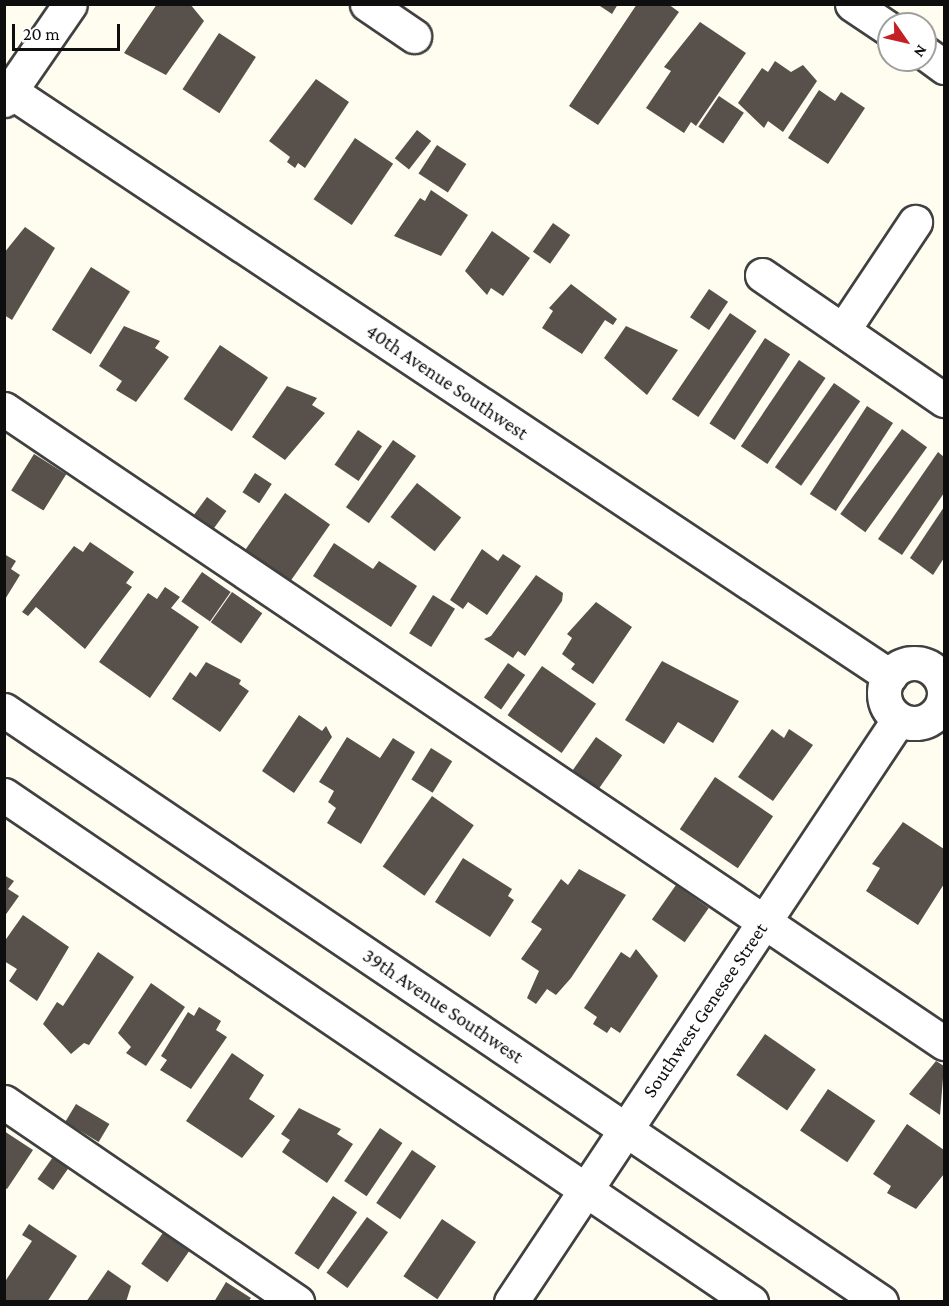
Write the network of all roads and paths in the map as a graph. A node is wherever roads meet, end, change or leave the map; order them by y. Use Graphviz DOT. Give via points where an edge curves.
graph roads {
  1 [pos="70,4"];
  2 [pos="368,4"];
  3 [pos="852,4"];
  4 [pos="877,21"];
  5 [pos="414,36"];
  6 [pos="6,93"];
  7 [pos="915,222"];
  8 [pos="762,275"];
  9 [pos="843,330"];
  10 [pos="945,400"];
  11 [pos="4,409"];
  12 [pos="939,663"];
  13 [pos="890,676"];
  14 [pos="4,710"];
  15 [pos="941,714"];
  16 [pos="899,719"];
  17 [pos="4,795"];
  18 [pos="765,921"];
  19 [pos="945,1043"];
  20 [pos="4,1102"];
  21 [pos="626,1129"];
  22 [pos="586,1189"];
  23 [pos="297,1302"];
  24 [pos="511,1302"];
  25 [pos="751,1302"];
  26 [pos="881,1302"];
  1 -- 6 [label="street"];
  2 -- 5 [label="street"];
  3 -- 4 [label="street"];
  6 -- 13 [label="street, 40th Avenue Southwest"];
  7 -- 9 [label="street"];
  8 -- 9 [label="street"];
  9 -- 10 [label="street"];
  11 -- 18 [label="street"];
  12 -- 13 [label="street" via="911,663"];
  12 -- 15 [label="street" via="944,692"];
  13 -- 16 [label="street" via="885,699"];
  14 -- 21 [label="street, 39th Avenue Southwest"];
  15 -- 16 [label="street" via="919,723"];
  16 -- 18 [label="street, Southwest Genesee Street"];
  17 -- 22 [label="street"];
  18 -- 19 [label="street"];
  18 -- 21 [label="street, Southwest Genesee Street"];
  20 -- 23 [label="street"];
  21 -- 22 [label="street, Southwest Genesee Street"];
  21 -- 26 [label="street, 39th Avenue Southwest"];
  22 -- 24 [label="street, Southwest Genesee Street"];
  22 -- 25 [label="street"];
}
